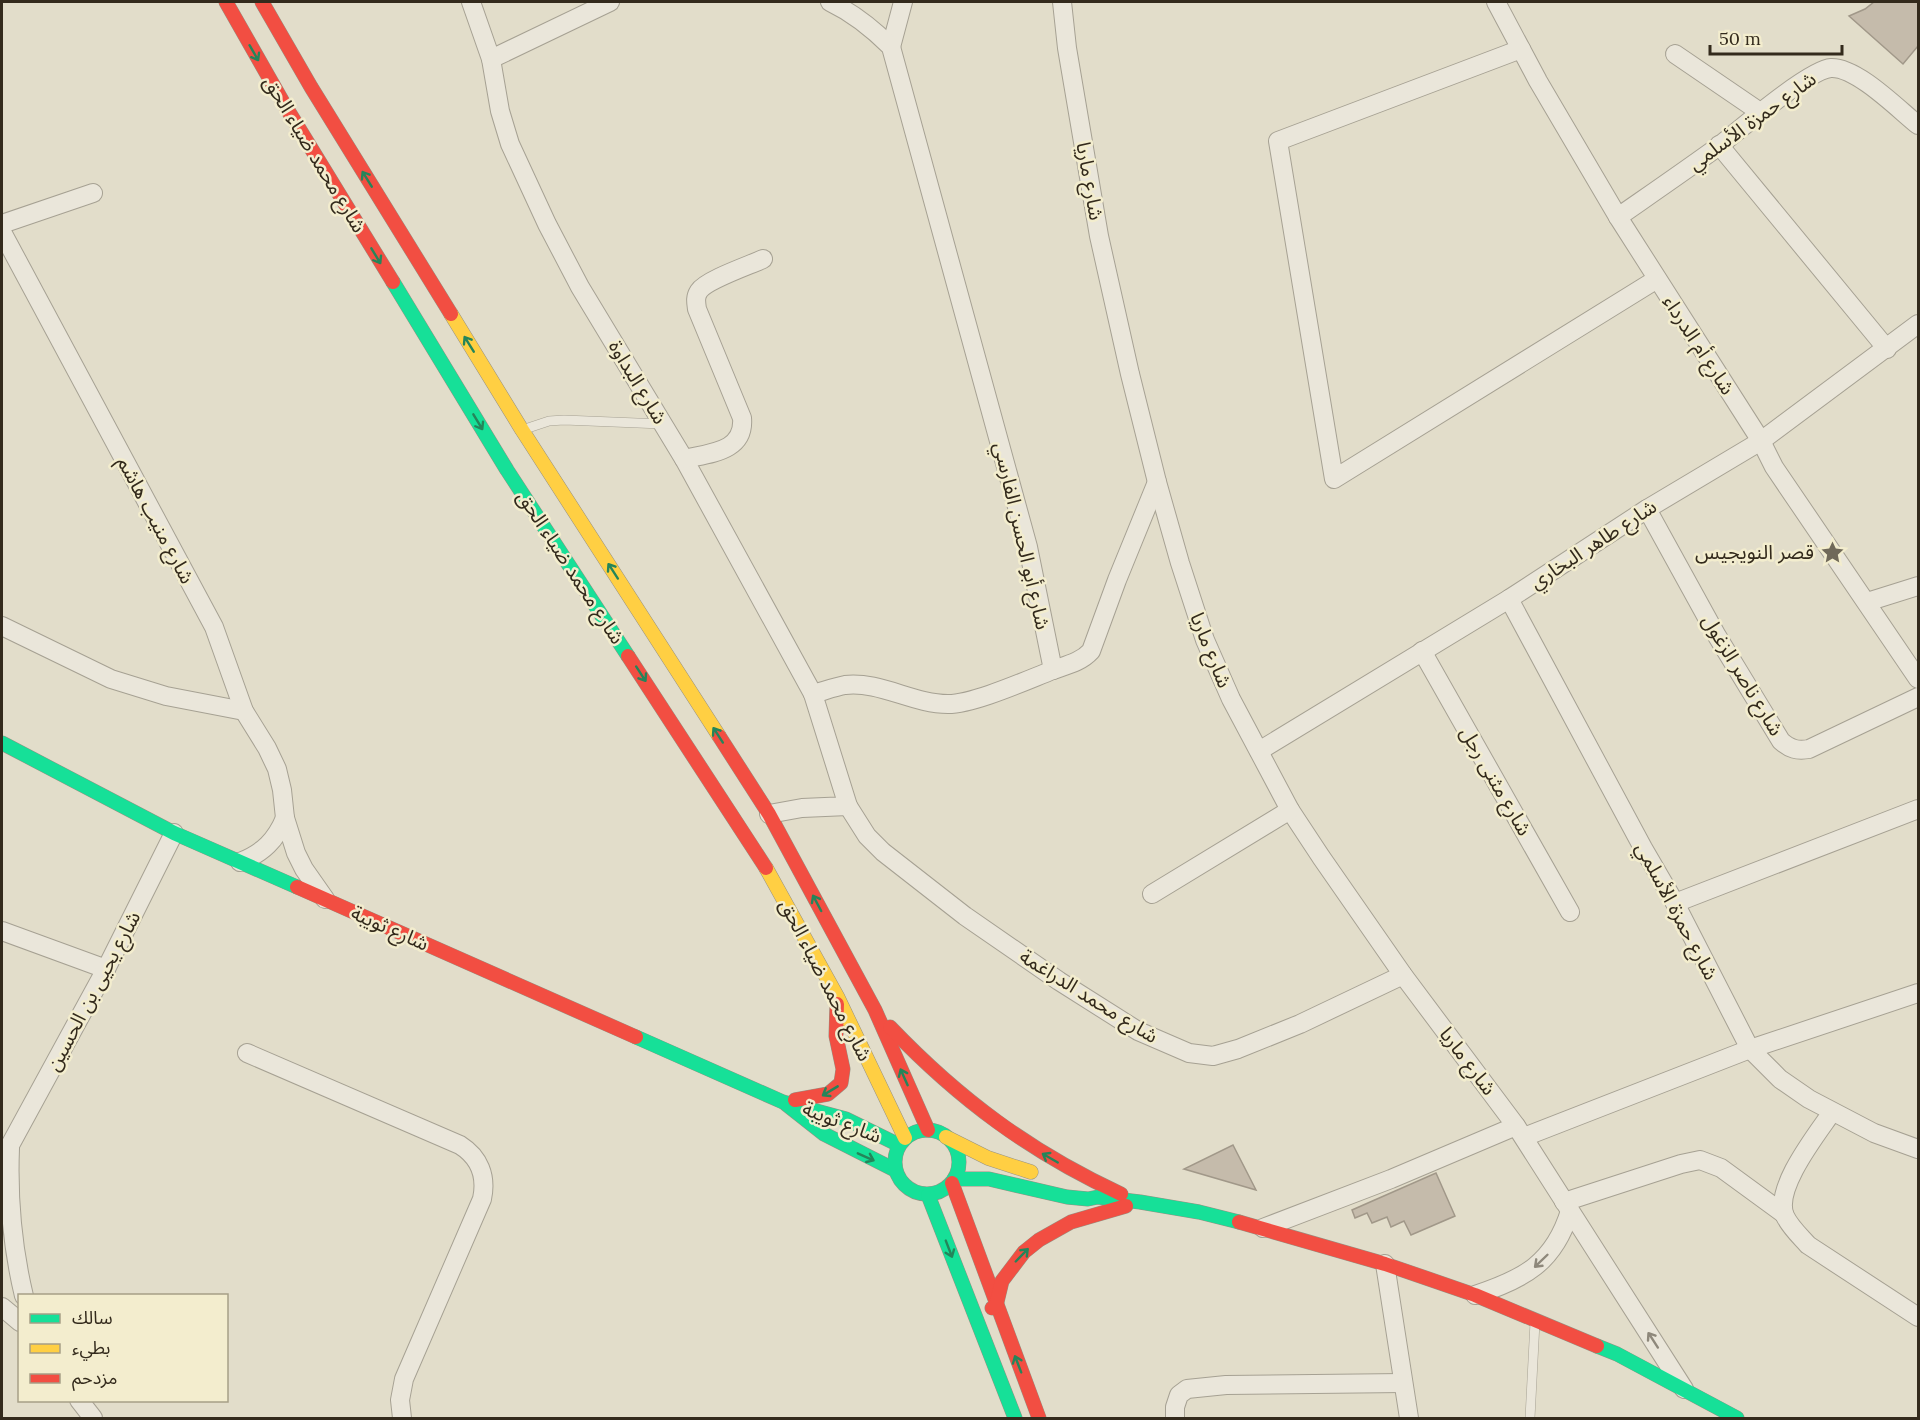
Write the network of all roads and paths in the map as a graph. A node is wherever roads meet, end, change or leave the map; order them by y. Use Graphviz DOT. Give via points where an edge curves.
graph roads {
  1 [pos="226,2"];
  2 [pos="262,2"];
  3 [pos="471,2"];
  4 [pos="610,2"];
  5 [pos="830,2"];
  6 [pos="903,2"];
  7 [pos="1062,2"];
  8 [pos="1496,2"];
  9 [pos="891,47"];
  10 [pos="1521,49"];
  11 [pos="1675,54"];
  12 [pos="491,59"];
  13 [pos="1760,112"];
  14 [pos="1918,125"];
  15 [pos="1719,145"];
  16 [pos="93,193"];
  17 [pos="1618,218"];
  18 [pos="2,224"];
  19 [pos="2,232"];
  20 [pos="763,259"];
  21 [pos="1657,279"];
  22 [pos="1918,324"];
  23 [pos="1887,349"];
  24 [pos="663,424"];
  25 [pos="522,430"];
  26 [pos="1761,441"];
  27 [pos="684,459"];
  28 [pos="1156,482"];
  29 [pos="1647,509"];
  30 [pos="1918,586"];
  31 [pos="1509,599"];
  32 [pos="1867,602"];
  33 [pos="2,626"];
  34 [pos="1422,651"];
  35 [pos="1053,670"];
  36 [pos="1918,679"];
  37 [pos="813,693"];
  38 [pos="1918,697"];
  39 [pos="244,711"];
  40 [pos="2,743"];
  41 [pos="1259,751"];
  42 [pos="848,806"];
  43 [pos="1918,809"];
  44 [pos="1290,810"];
  45 [pos="769,814"];
  46 [pos="285,818"];
  47 [pos="174,833"];
  48 [pos="240,862"];
  49 [pos="1152,894"];
  50 [pos="326,899"];
  51 [pos="1675,903"];
  52 [pos="1570,912"];
  53 [pos="2,931"];
  54 [pos="106,969"];
  55 [pos="1403,975"];
  56 [pos="1918,993"];
  57 [pos="838,998"];
  58 [pos="875,1010"];
  59 [pos="1750,1049"];
  60 [pos="247,1053"];
  61 [pos="783,1102"];
  62 [pos="1832,1112"];
  63 [pos="928,1130"];
  64 [pos="1520,1131"];
  65 [pos="946,1137"];
  66 [pos="902,1142"];
  67 [pos="1918,1149"];
  68 [pos="6,1154"];
  69 [pos="895,1170"];
  70 [pos="1049,1177"];
  71 [pos="953,1181"];
  72 [pos="1072,1184"];
  73 [pos="928,1195"];
  74 [pos="1098,1197"];
  75 [pos="1140,1202"];
  76 [pos="1567,1206"];
  77 [pos="1784,1214"];
  78 [pos="1263,1228"];
  79 [pos="1384,1264"];
  80 [pos="24,1294"];
  81 [pos="1475,1295"];
  82 [pos="2,1306"];
  83 [pos="996,1306"];
  84 [pos="975,1315"];
  85 [pos="1918,1317"];
  86 [pos="18,1320"];
  87 [pos="1535,1320"];
  88 [pos="1403,1383"];
  89 [pos="1685,1390"];
  90 [pos="80,1402"];
  91 [pos="1735,1418"];
  92 [pos="93,1419"];
  93 [pos="402,1419"];
  94 [pos="1015,1419"];
  95 [pos="1039,1419"];
  96 [pos="1175,1419"];
  97 [pos="1409,1419"];
  98 [pos="1530,1419"];
  1 -- 57 [label="main road, شارع محمد ضياء الحق, one-way" via="507,470 770,874"];
  25 -- 2 [label="main road, شارع محمد ضياء الحق, one-way" via="310,87"];
  3 -- 12 [label="street, شارع البداوة"];
  4 -- 12 [label="street"];
  5 -- 9 [label="street" via="868,25"];
  6 -- 9 [label="street"];
  7 -- 28 [label="street, شارع ماريا" via="1099,236"];
  8 -- 10 [label="street, شارع أم الدرداء"];
  9 -- 35 [label="street, شارع أبو الحسن الفارسي" via="1028,547"];
  10 -- 17 [label="street, شارع أم الدرداء"];
  10 -- 21 [label="street" via="1278,141 1334,479"];
  11 -- 13 [label="street"];
  12 -- 24 [label="street, شارع البداوة" via="500,111 532,193 580,287"];
  13 -- 14 [label="street, شارع حمزة الأسلمي" via="1820,70 1832,68 1847,71 1863,81"];
  13 -- 15 [label="street, شارع حمزة الأسلمي"];
  15 -- 17 [label="street, شارع حمزة الأسلمي"];
  15 -- 23 [label="street"];
  16 -- 18 [label="street"];
  17 -- 21 [label="street, شارع أم الدرداء"];
  19 -- 39 [label="street, شارع منيب هاشم" via="214,627"];
  20 -- 27 [label="street" via="708,283 695,299 742,418 742,428 732,446"];
  21 -- 26 [label="street, شارع أم الدرداء"];
  22 -- 23 [label="street, شارع طاهر البخاري"];
  23 -- 26 [label="street, شارع طاهر البخاري"];
  24 -- 25 [label="lane" via="564,420"];
  24 -- 27 [label="street, شارع البداوة"];
  45 -- 25 [label="main road, شارع محمد ضياء الحق, one-way"];
  26 -- 29 [label="street, شارع طاهر البخاري"];
  26 -- 32 [label="street, شارع أم الدرداء" via="1797,502"];
  27 -- 37 [label="street, شارع البداوة"];
  28 -- 35 [label="street" via="1091,651 1086,657"];
  28 -- 41 [label="street, شارع ماريا" via="1204,640"];
  29 -- 31 [label="street, شارع طاهر البخاري"];
  29 -- 38 [label="street, شارع ناصر الزغول" via="1717,636 1788,748 1809,749"];
  30 -- 32 [label="street"];
  31 -- 34 [label="street, شارع طاهر البخاري"];
  31 -- 51 [label="street, شارع حمزة الأسلمي"];
  32 -- 36 [label="street, شارع أم الدرداء"];
  33 -- 39 [label="street" via="111,679 166,696"];
  34 -- 41 [label="street, شارع طاهر البخاري"];
  34 -- 52 [label="street, شارع مثنى رجل"];
  35 -- 37 [label="street" via="950,704 862,686 846,685"];
  37 -- 42 [label="street"];
  39 -- 46 [label="street, شارع منيب هاشم" via="276,768"];
  40 -- 47 [label="main road, شارع ثويبة"];
  41 -- 44 [label="street, شارع ماريا"];
  42 -- 45 [label="street"];
  42 -- 55 [label="street, شارع محمد الدراغمة" via="867,836 883,852 965,916 1138,1031 1189,1053 1213,1056 1238,1049"];
  43 -- 51 [label="street"];
  44 -- 49 [label="street"];
  44 -- 55 [label="street, شارع ماريا"];
  58 -- 45 [label="main road, شارع محمد ضياء الحق, one-way"];
  46 -- 48 [label="street" via="273,841"];
  46 -- 50 [label="street, شارع منيب هاشم" via="296,853"];
  47 -- 48 [label="main road, شارع ثويبة"];
  47 -- 54 [label="street, شارع يحيى بن الحسين"];
  48 -- 50 [label="main road, شارع ثويبة"];
  50 -- 61 [label="main road, شارع ثويبة"];
  51 -- 59 [label="street, شارع حمزة الأسلمي"];
  53 -- 54 [label="street"];
  54 -- 68 [label="street, شارع يحيى بن الحسين"];
  55 -- 64 [label="street, شارع ماريا"];
  56 -- 59 [label="street"];
  57 -- 61 [label="main road, one-way" via="836,1036 844,1068 841,1083 824,1096"];
  57 -- 66 [label="main road, شارع محمد ضياء الحق"];
  63 -- 58 [label="main road, شارع محمد ضياء الحق, one-way"];
  75 -- 58 [label="main road, one-way" via="1085,1179 993,1121 951,1088"];
  59 -- 62 [label="street, شارع حمزة الأسلمي" via="1780,1079"];
  59 -- 64 [label="street"];
  60 -- 93 [label="street" via="460,1145 479,1164 484,1181 482,1199 404,1379"];
  61 -- 66 [label="main road, شارع ثويبة" via="846,1119"];
  61 -- 69 [label="main road, شارع ثويبة, one-way" via="836,1143"];
  62 -- 67 [label="street, شارع حمزة الأسلمي"];
  62 -- 77 [label="street" via="1791,1176 1784,1196"];
  63 -- 65 [label="main road"];
  63 -- 66 [label="main road"];
  64 -- 76 [label="street, شارع ماريا"];
  64 -- 78 [label="street"];
  65 -- 70 [label="main road" via="988,1158"];
  65 -- 71 [label="main road" via="957,1152 958,1168"];
  66 -- 69 [label="main road" via="896,1153"];
  68 -- 80 [label="street, شارع يحيى بن الحسين" via="11,1227"];
  69 -- 73 [label="main road" via="904,1185"];
  71 -- 73 [label="main road" via="945,1189"];
  71 -- 74 [label="main road" via="989,1179 1067,1197"];
  71 -- 83 [label="main road"];
  72 -- 74 [label="main road"];
  73 -- 84 [label="main road, one-way"];
  74 -- 75 [label="main road"];
  75 -- 78 [label="main road"];
  83 -- 75 [label="main road, one-way" via="1002,1281 1024,1252 1039,1240 1071,1222"];
  76 -- 77 [label="street" via="1700,1160 1721,1168"];
  76 -- 81 [label="street, one-way" via="1556,1244 1533,1269 1505,1286"];
  89 -- 76 [label="street, شارع ماريا, one-way"];
  77 -- 85 [label="street" via="1808,1245"];
  78 -- 79 [label="main road"];
  79 -- 81 [label="main road"];
  79 -- 88 [label="street"];
  81 -- 87 [label="main road"];
  82 -- 86 [label="street"];
  83 -- 84 [label="main road"];
  95 -- 83 [label="main road, one-way"];
  84 -- 94 [label="main road"];
  87 -- 89 [label="main road" via="1617,1354"];
  87 -- 98 [label="lane"];
  88 -- 96 [label="street" via="1187,1389 1179,1395"];
  88 -- 97 [label="street"];
  89 -- 91 [label="main road"];
  90 -- 92 [label="street"];
}
